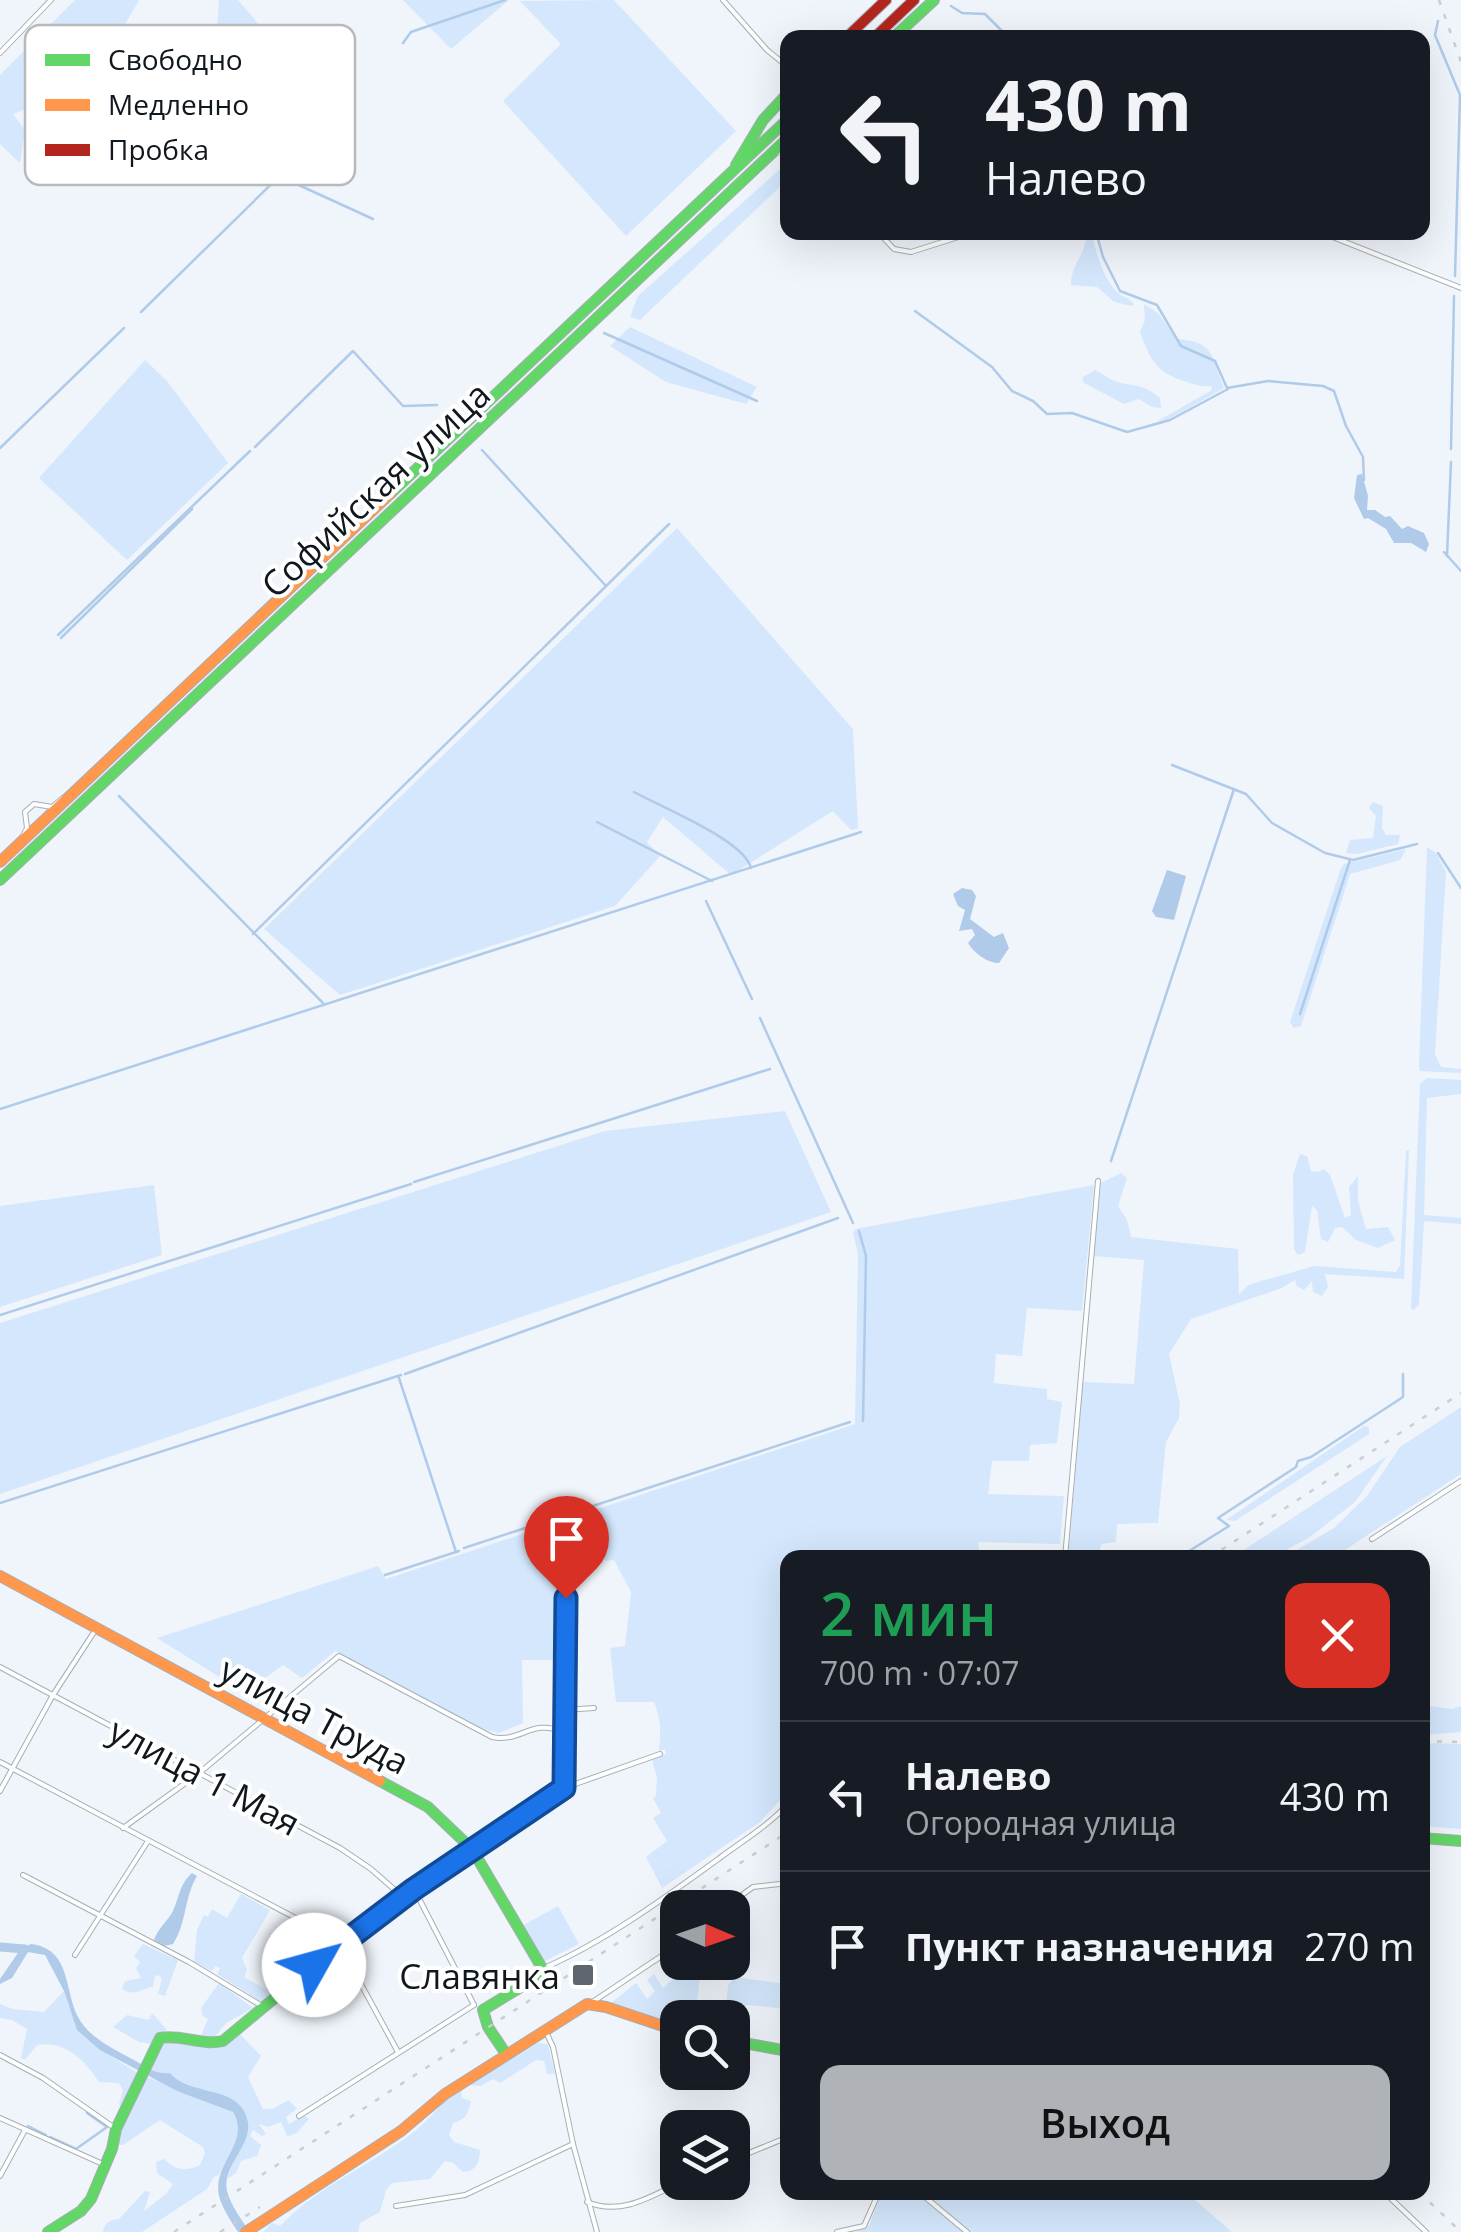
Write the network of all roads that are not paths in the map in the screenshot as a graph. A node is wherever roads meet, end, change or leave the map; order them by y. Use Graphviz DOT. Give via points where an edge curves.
graph roads {
  1 [pos="52,0"];
  2 [pos="723,0"];
  3 [pos="886,0"];
  4 [pos="914,0"];
  5 [pos="934,0"];
  6 [pos="27,25"];
  7 [pos="25,28"];
  8 [pos="854,30"];
  9 [pos="882,30"];
  10 [pos="902,30"];
  11 [pos="0,53"];
  12 [pos="780,61"];
  13 [pos="780,102"];
  14 [pos="780,127"];
  15 [pos="780,146"];
  16 [pos="780,152"];
  17 [pos="772,154"];
  18 [pos="732,172"];
  19 [pos="886,240"];
  20 [pos="949,240"];
  21 [pos="1340,240"];
  22 [pos="1461,288"];
  23 [pos="81,786"];
  24 [pos="0,862"];
  25 [pos="0,880"];
  26 [pos="1098,1182"];
  27 [pos="1461,1481"];
  28 [pos="1372,1539"];
  29 [pos="1067,1550"];
  30 [pos="566,1560"];
  31 [pos="0,1576"];
  32 [pos="96,1629"];
  33 [pos="0,1667"];
  34 [pos="53,1695"];
  35 [pos="594,1708"];
  36 [pos="563,1710"];
  37 [pos="264,1718"];
  38 [pos="563,1732"];
  39 [pos="660,1754"];
  40 [pos="0,1762"];
  41 [pos="12,1768"];
  42 [pos="198,1774"];
  43 [pos="564,1788"];
  44 [pos="0,1791"];
  45 [pos="780,1812"];
  46 [pos="123,1828"];
  47 [pos="1430,1839"];
  48 [pos="148,1841"];
  49 [pos="1461,1841"];
  50 [pos="472,1849"];
  51 [pos="23,1875"];
  52 [pos="780,1883"];
  53 [pos="414,1889"];
  54 [pos="748,1890"];
  55 [pos="402,1897"];
  56 [pos="100,1916"];
  57 [pos="341,1943"];
  58 [pos="76,1954"];
  59 [pos="660,1957"];
  60 [pos="542,1968"];
  61 [pos="588,2004"];
  62 [pos="262,2006"];
  63 [pos="478,2007"];
  64 [pos="660,2027"];
  65 [pos="545,2030"];
  66 [pos="750,2044"];
  67 [pos="780,2050"];
  68 [pos="398,2052"];
  69 [pos="506,2054"];
  70 [pos="0,2055"];
  71 [pos="299,2116"];
  72 [pos="0,2118"];
  73 [pos="116,2129"];
  74 [pos="25,2130"];
  75 [pos="780,2140"];
  76 [pos="572,2144"];
  77 [pos="750,2153"];
  78 [pos="105,2166"];
  79 [pos="0,2176"];
  80 [pos="660,2192"];
  81 [pos="875,2200"];
  82 [pos="929,2200"];
  83 [pos="1392,2200"];
  84 [pos="587,2202"];
  85 [pos="396,2206"];
  86 [pos="864,2226"];
  87 [pos="48,2232"];
  88 [pos="246,2232"];
  89 [pos="598,2232"];
  90 [pos="837,2232"];
  91 [pos="870,2232"];
  92 [pos="967,2232"];
  93 [pos="1426,2232"];
  1 -- 6 [label="street"];
  2 -- 12 [label="street"];
  3 -- 8 [label="main road"];
  4 -- 9 [label="main road"];
  5 -- 10 [label="main road"];
  7 -- 11 [label="street"];
  13 -- 18 [label="main road, Софийская улица"];
  14 -- 18 [label="main road, Софийская улица"];
  15 -- 17 [label="main road, Софийская улица"];
  16 -- 17 [label="street"];
  17 -- 25 [label="main road, Софийская улица"];
  18 -- 23 [label="main road, Софийская улица"];
  19 -- 20 [label="street" via="911,252"];
  21 -- 22 [label="street"];
  23 -- 24 [label="main road, Софийская улица"];
  23 -- 24 [label="street" via="52,806 34,804 25,812 24,835"];
  26 -- 29 [label="street"];
  27 -- 28 [label="street"];
  30 -- 36 [label="street"];
  31 -- 32 [label="main road, улица Труда"];
  32 -- 34 [label="street"];
  32 -- 37 [label="main road, улица Труда"];
  33 -- 34 [label="street, улица 1 Мая"];
  34 -- 41 [label="street"];
  34 -- 42 [label="street, улица 1 Мая"];
  35 -- 36 [label="street"];
  36 -- 38 [label="street"];
  37 -- 38 [label="street" via="340,1656 492,1738 537,1726"];
  37 -- 42 [label="street"];
  37 -- 50 [label="main road, улица Труда" via="428,1807"];
  38 -- 43 [label="street"];
  39 -- 43 [label="street"];
  40 -- 41 [label="street"];
  41 -- 44 [label="street"];
  41 -- 46 [label="street"];
  42 -- 46 [label="street"];
  42 -- 55 [label="street, улица 1 Мая" via="340,1848"];
  43 -- 50 [label="street"];
  45 -- 60 [label="street" via="648,1907"];
  46 -- 48 [label="street"];
  47 -- 49 [label="main road"];
  48 -- 56 [label="street"];
  48 -- 57 [label="street"];
  50 -- 53 [label="main road"];
  50 -- 60 [label="main road, улица Труда"];
  51 -- 56 [label="street"];
  52 -- 54 [label="street"];
  53 -- 55 [label="main road"];
  53 -- 63 [label="street"];
  55 -- 57 [label="main road"];
  56 -- 58 [label="street"];
  56 -- 62 [label="street"];
  57 -- 62 [label="main road"];
  57 -- 68 [label="street"];
  59 -- 61 [label="street"];
  60 -- 63 [label="main road" via="534,1979"];
  61 -- 64 [label="main road"];
  61 -- 65 [label="main road"];
  62 -- 73 [label="main road" via="215,2044 165,2036 156,2042"];
  63 -- 68 [label="street"];
  63 -- 69 [label="main road"];
  65 -- 69 [label="main road"];
  65 -- 76 [label="street"];
  66 -- 67 [label="main road"];
  68 -- 71 [label="street"];
  69 -- 88 [label="main road"];
  70 -- 73 [label="street"];
  72 -- 74 [label="street"];
  73 -- 78 [label="main road"];
  74 -- 78 [label="street"];
  74 -- 79 [label="street"];
  75 -- 77 [label="street"];
  76 -- 84 [label="street"];
  76 -- 85 [label="street" via="465,2195"];
  78 -- 87 [label="main road" via="81,2212"];
  80 -- 84 [label="street" via="628,2207"];
  81 -- 86 [label="street"];
  82 -- 92 [label="street"];
  83 -- 93 [label="street"];
  84 -- 89 [label="street"];
  86 -- 90 [label="street"];
  86 -- 91 [label="street"];
}
